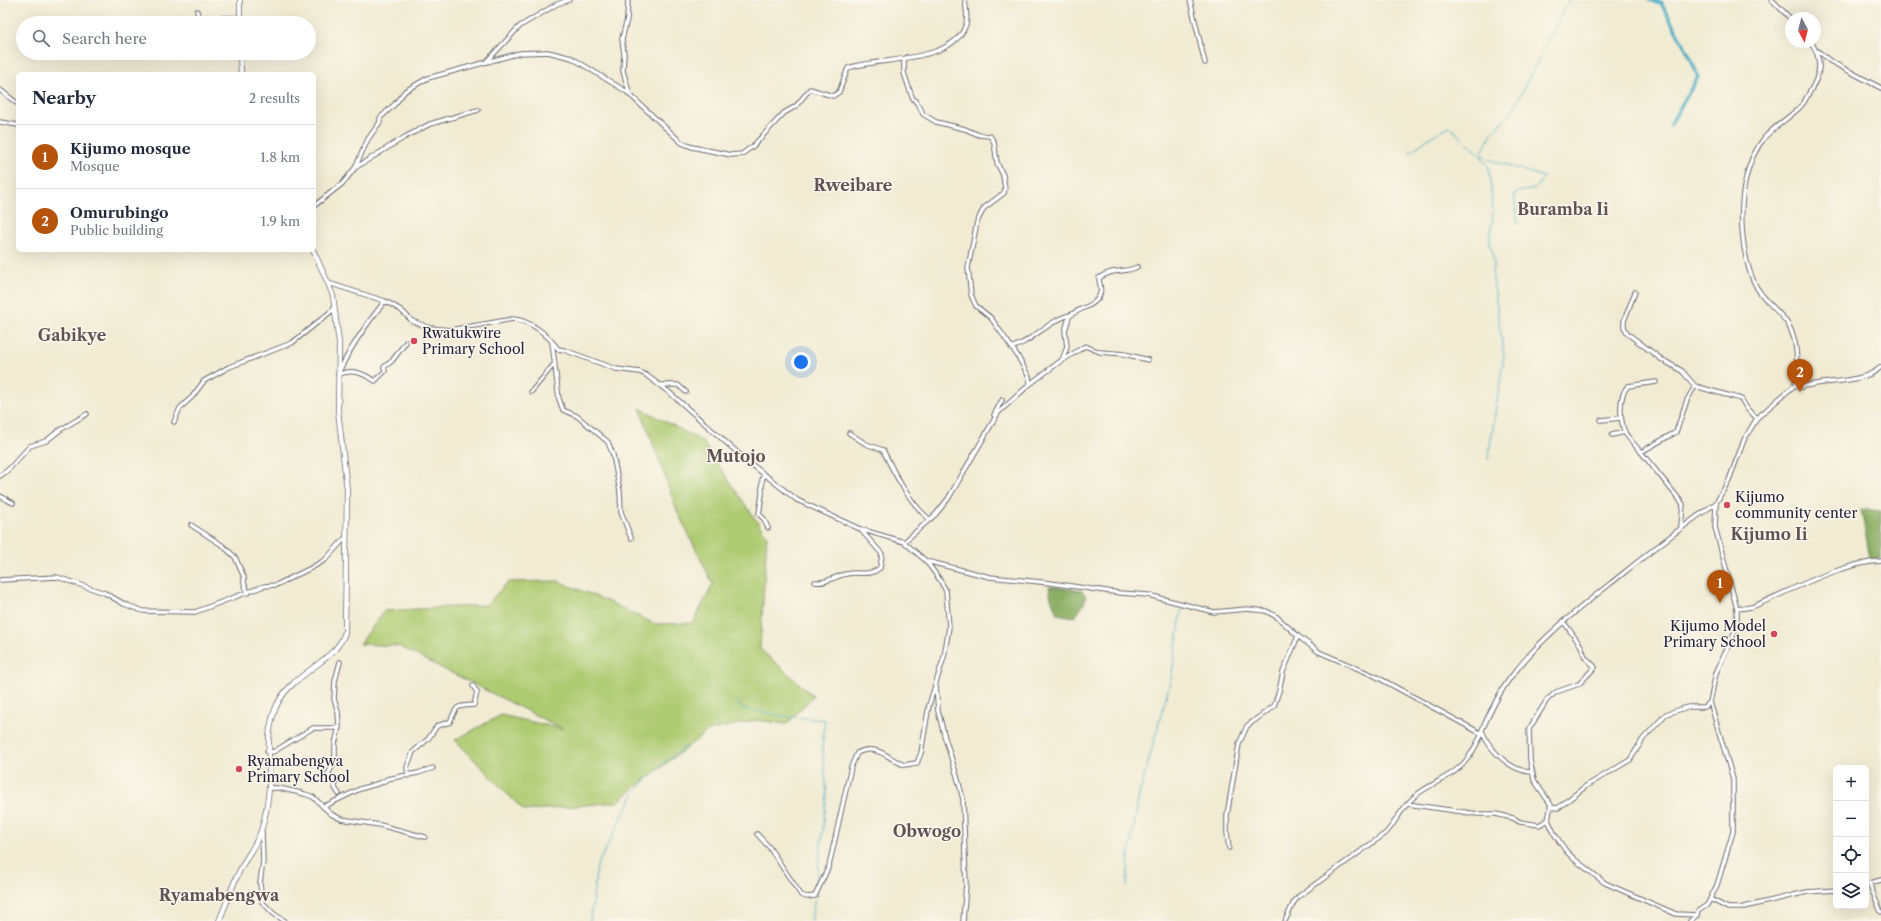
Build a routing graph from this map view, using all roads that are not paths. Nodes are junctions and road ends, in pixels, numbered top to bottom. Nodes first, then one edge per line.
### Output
1 (240, 0) edge
2 (569, 0) edge
3 (628, 0) edge
4 (965, 0) edge
5 (1190, 0) edge
6 (1772, 0) edge
7 (197, 11) dead end
8 (1785, 12) edge
9 (198, 16) edge
10 (240, 16) edge
11 (1815, 48) edge
12 (1817, 51) junction
13 (908, 57) junction
14 (240, 60) edge
15 (486, 62) junction
16 (1205, 63) dead end
17 (241, 72) edge
18 (1881, 88) edge
19 (0, 90) edge
20 (630, 95) junction
21 (16, 102) edge
22 (478, 110) dead end
23 (0, 122) edge
24 (16, 125) edge
25 (354, 168) junction
26 (316, 204) edge
27 (314, 252) edge
28 (1138, 267) dead end
29 (328, 283) junction
30 (1635, 292) dead end
31 (385, 301) junction
32 (334, 309) junction
33 (1070, 315) junction
34 (552, 341) junction
35 (406, 342) dead end
36 (1010, 347) junction
37 (1062, 360) junction
38 (1148, 360) dead end
39 (555, 363) junction
40 (1881, 367) edge
41 (1879, 372) edge
42 (338, 375) junction
43 (1656, 382) dead end
44 (1030, 384) junction
45 (659, 385) junction
46 (1795, 385) junction
47 (1695, 386) junction
48 (531, 392) dead end
49 (686, 392) dead end
50 (1002, 400) dead end
51 (87, 414) dead end
52 (996, 416) junction
53 (1621, 418) junction
54 (1757, 418) junction
55 (1601, 420) dead end
56 (174, 422) dead end
57 (1625, 432) junction
58 (849, 433) dead end
59 (1612, 435) dead end
60 (1641, 452) junction
61 (764, 474) junction
62 (0, 476) edge
63 (0, 496) edge
64 (13, 503) dead end
65 (1716, 503) junction
66 (930, 520) junction
67 (190, 525) dead end
68 (1681, 527) junction
69 (768, 528) dead end
70 (860, 529) junction
71 (346, 537) junction
72 (631, 538) dead end
73 (904, 542) junction
74 (926, 561) junction
75 (1881, 561) edge
76 (0, 580) edge
77 (815, 582) dead end
78 (248, 593) junction
79 (1737, 609) junction
80 (1563, 621) junction
81 (1298, 636) junction
82 (340, 662) dead end
83 (936, 684) junction
84 (474, 686) dead end
85 (1710, 702) junction
86 (339, 728) junction
87 (1482, 732) junction
88 (267, 751) junction
89 (433, 768) dead end
90 (1532, 772) junction
91 (408, 776) junction
92 (269, 788) junction
93 (339, 794) dead end
94 (1407, 804) junction
95 (323, 807) junction
96 (1550, 807) junction
97 (1548, 820) junction
98 (262, 832) junction
99 (757, 834) dead end
100 (425, 837) dead end
101 (1230, 848) dead end
102 (1881, 880) edge
103 (1869, 883) edge
104 (1869, 885) edge
105 (1833, 890) edge
106 (1710, 899) junction
107 (1881, 912) edge
108 (1697, 915) junction
109 (219, 921) edge
110 (285, 921) edge
111 (964, 921) edge
112 (1284, 921) edge
113 (1690, 921) edge

1 - 10 street
2 - 15 street
3 - 20 street
4 - 13 street
5 - 16 street
6 - 8 street
7 - 9 street
11 - 12 street
12 - 18 street
12 - 46 street
13 - 20 street
13 - 36 street
14 - 17 street
15 - 20 street
15 - 25 street
19 - 21 street
22 - 25 street
23 - 24 street
25 - 26 street
27 - 29 street
28 - 33 street
29 - 31 street
29 - 32 street
30 - 47 street
31 - 34 street
31 - 42 street
32 - 42 street
32 - 56 street
33 - 36 street
33 - 37 street
34 - 39 street
34 - 45 street
35 - 42 street
36 - 44 street
37 - 38 street
37 - 44 street
39 - 48 street
39 - 72 street
40 - 41 street
41 - 46 street
42 - 71 street
43 - 53 street
44 - 52 street
45 - 49 street
45 - 61 street
46 - 54 street
47 - 54 street
47 - 60 street
50 - 52 street
51 - 62 street
52 - 66 street
53 - 55 street
53 - 57 street
54 - 65 street
57 - 59 street
57 - 60 street
58 - 66 street
60 - 68 street
61 - 69 street
61 - 70 street
63 - 64 street
65 - 68 street
65 - 79 street
66 - 73 street
67 - 78 street
68 - 80 street
70 - 73 street
70 - 77 street
71 - 78 street
71 - 88 street
73 - 74 street
74 - 81 street
74 - 83 street
75 - 79 street
76 - 78 street
79 - 85 street
80 - 87 street
80 - 90 street
81 - 87 street
81 - 101 street
82 - 86 street
83 - 99 street
83 - 111 street
84 - 91 street
85 - 96 street
85 - 106 street
86 - 88 street
86 - 93 street
87 - 90 street
87 - 94 street
88 - 92 street
89 - 91 street
90 - 96 street
91 - 95 street
92 - 95 street
92 - 98 street
94 - 97 street
94 - 112 street
95 - 100 street
96 - 97 street
97 - 108 street
98 - 109 street
98 - 110 street
102 - 103 street
104 - 107 street
105 - 106 street
106 - 108 street
108 - 113 street

